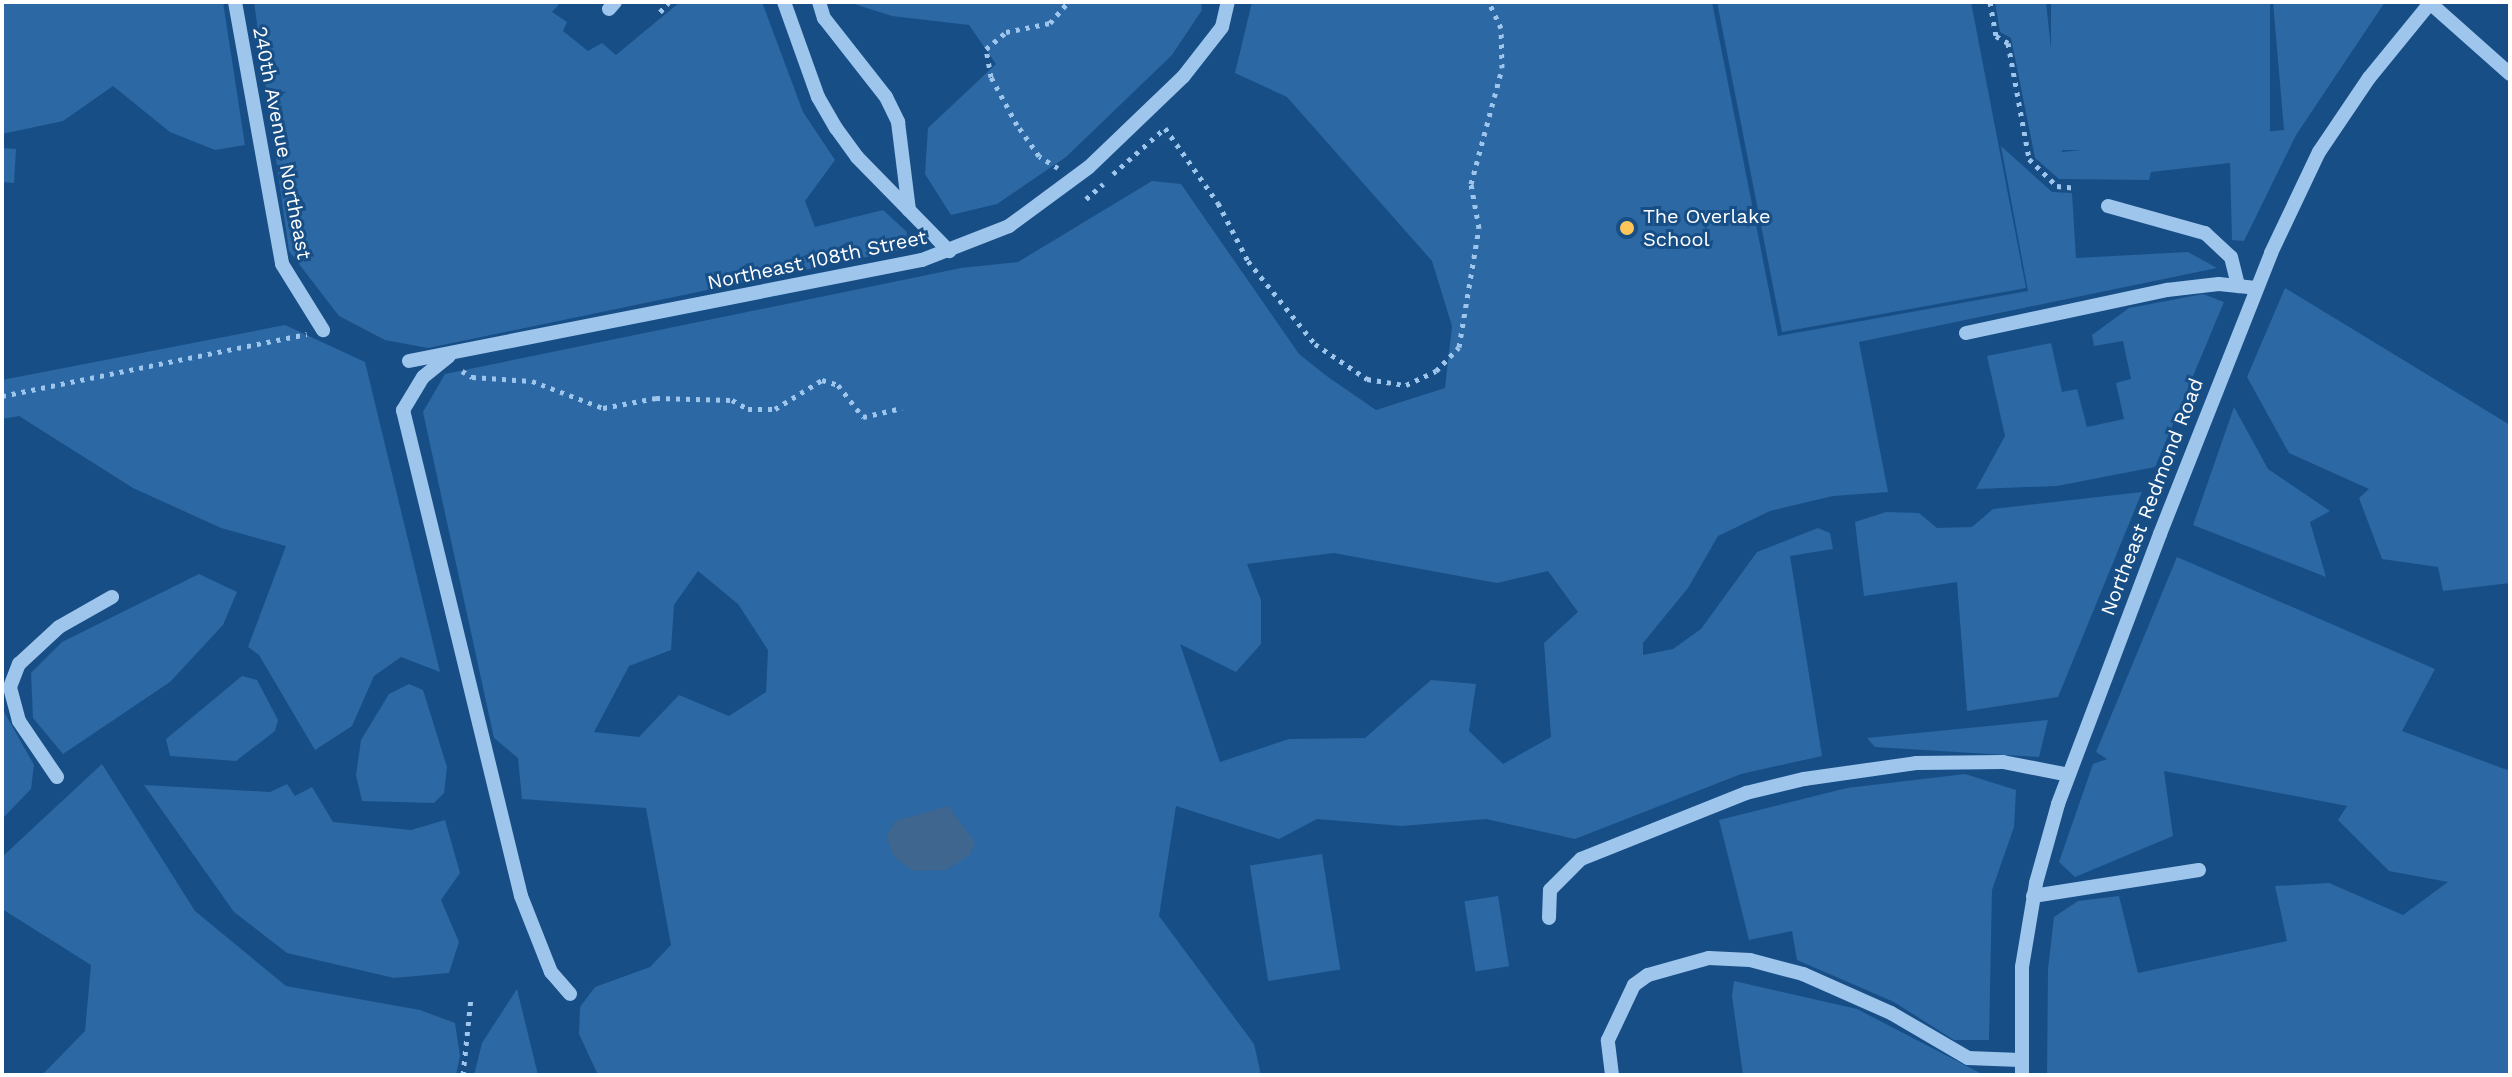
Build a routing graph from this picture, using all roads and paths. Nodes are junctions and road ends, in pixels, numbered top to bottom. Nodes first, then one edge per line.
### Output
1 (235, 2) edge
2 (669, 2) edge
3 (784, 2) edge
4 (819, 2) edge
5 (1068, 2) edge
6 (1228, 2) edge
7 (1489, 2) edge
8 (1990, 2) edge
9 (2431, 3) edge
10 (660, 12) dead end
11 (2510, 74) edge
12 (1062, 170) dead end
13 (2077, 188) dead end
14 (1086, 199) dead end
15 (2108, 206) dead end
16 (909, 210) junction
17 (949, 251) junction
18 (2238, 286) junction
19 (2256, 288) junction
20 (323, 330) joint
21 (1966, 333) dead end
22 (448, 357) junction
23 (409, 361) dead end
24 (2, 396) edge
25 (902, 408) dead end
26 (112, 597) dead end
27 (2069, 775) junction
28 (57, 777) dead end
29 (2199, 870) dead end
30 (2033, 896) junction
31 (1549, 918) dead end
32 (570, 994) dead end
33 (471, 998) dead end
34 (2020, 1062) edge
35 (463, 1075) edge
36 (1612, 1075) edge

1 - 20 street, 240th Avenue Northeast
2 - 10 path
3 - 16 street
4 - 16 street
5 - 12 path
6 - 17 street, Northeast 108th Street
7 - 14 path
8 - 13 path
9 - 11 street
9 - 19 street, Northeast Redmond Road
15 - 18 street
16 - 17 street
17 - 22 street, Northeast 108th Street
18 - 19 street
18 - 21 street
19 - 27 street, Northeast Redmond Road
20 - 24 path
22 - 23 street, Northeast 108th Street
22 - 25 path
22 - 32 street
26 - 28 street
27 - 30 street, Northeast Redmond Road
27 - 31 street
29 - 30 street
30 - 34 street, Northeast Redmond Road
33 - 35 path
34 - 36 street

